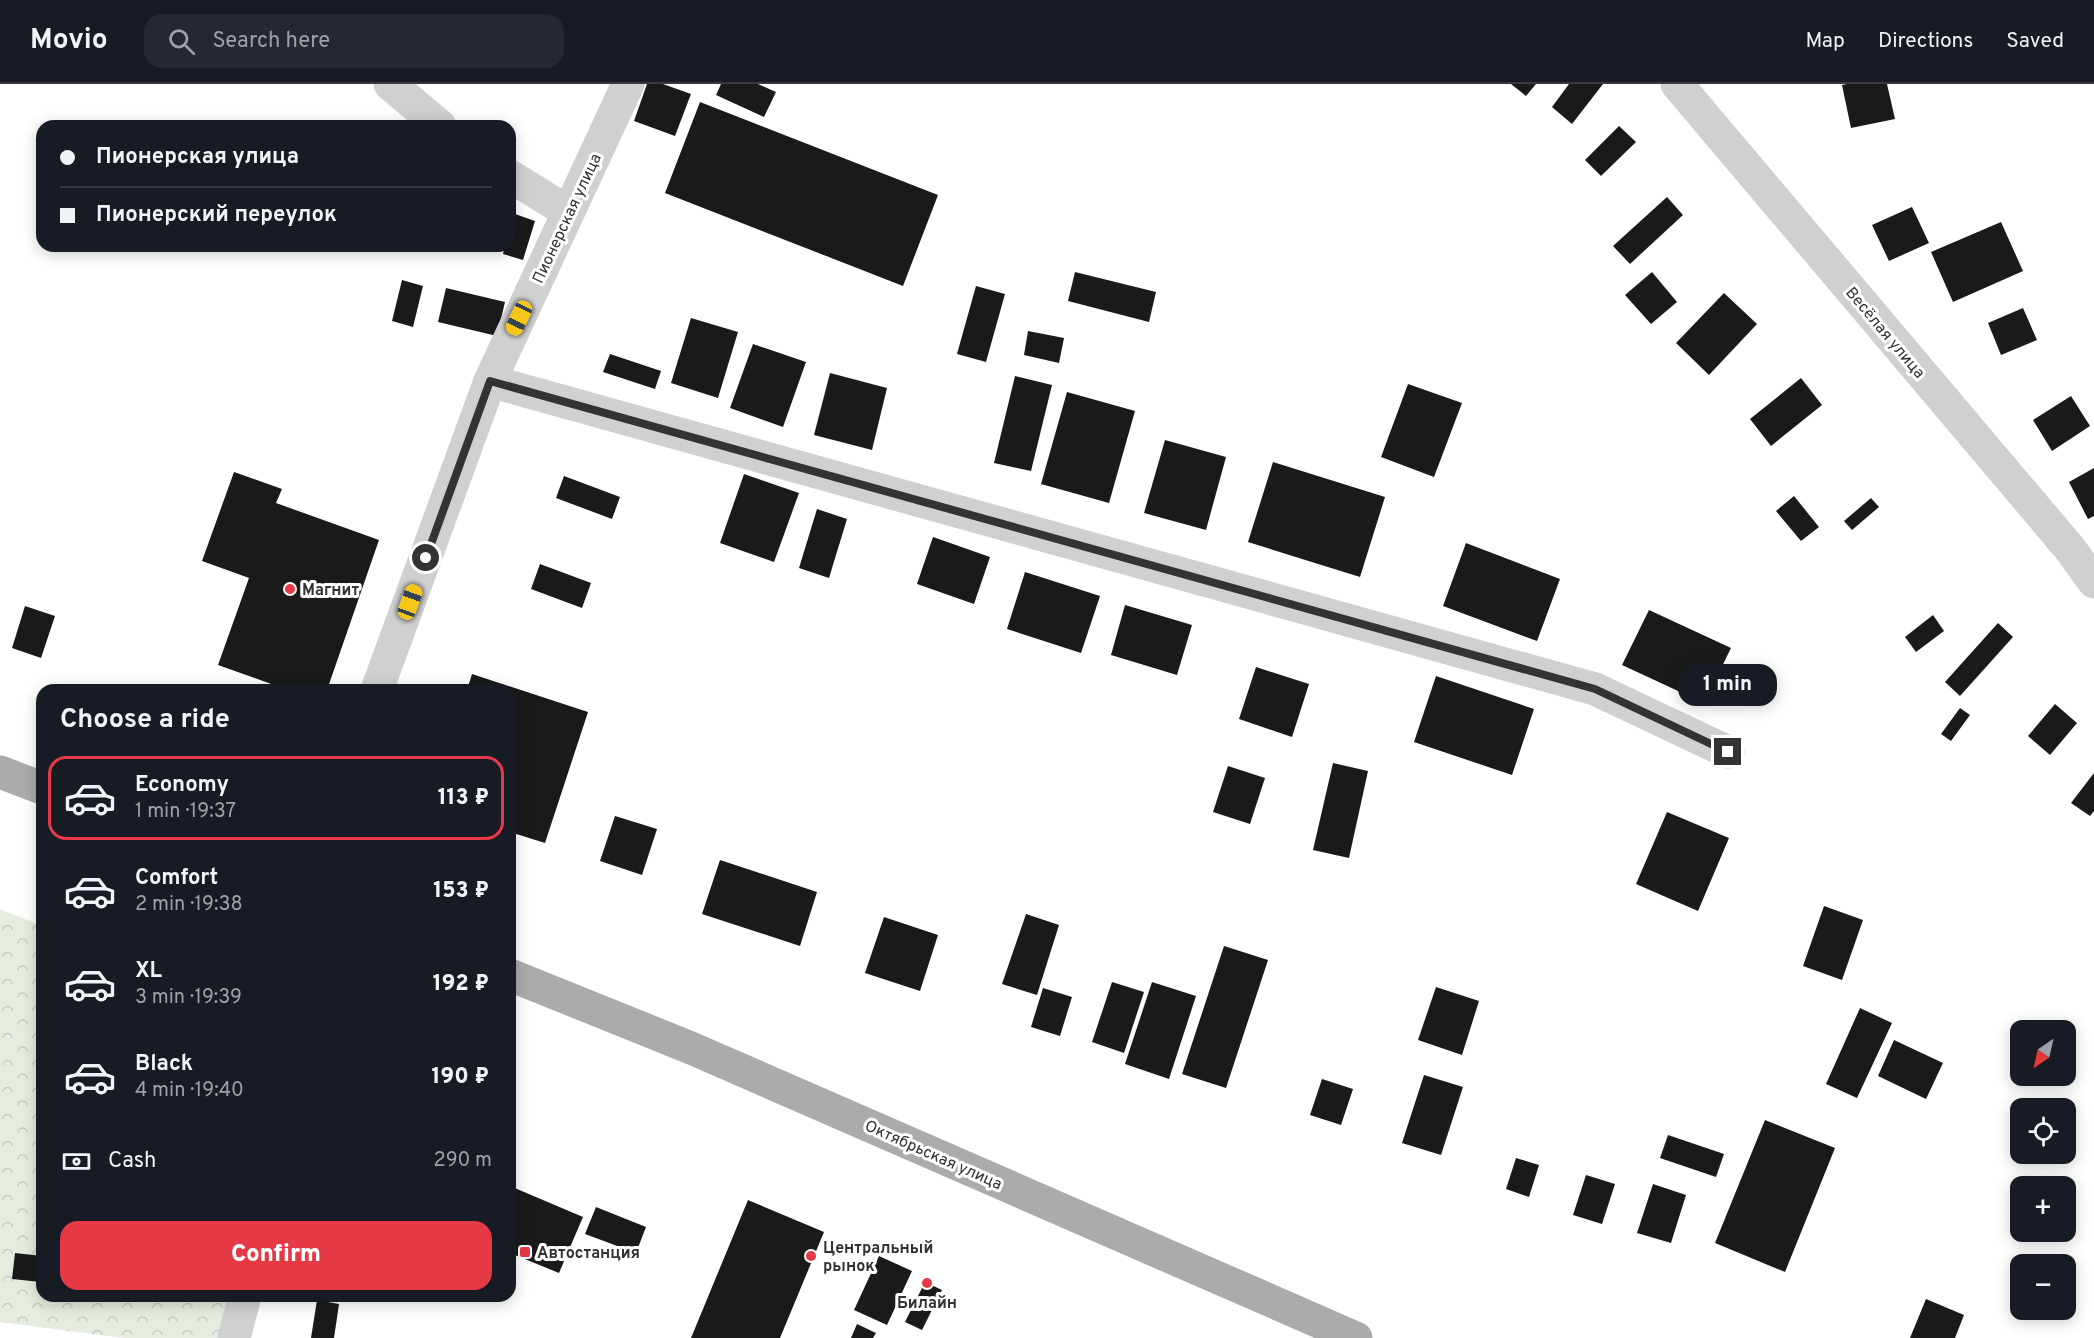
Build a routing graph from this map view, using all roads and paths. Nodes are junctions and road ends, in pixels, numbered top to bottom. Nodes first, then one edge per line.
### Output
1 (390, 84) edge
2 (628, 84) edge
3 (1677, 84) edge
4 (433, 120) edge
5 (516, 180) edge
6 (568, 212) junction
7 (490, 381) junction
8 (2082, 546) edge
9 (2094, 582) edge
10 (379, 684) edge
11 (1728, 752) dead end
12 (0, 772) edge
13 (36, 786) edge
14 (516, 977) edge
15 (243, 1302) edge
16 (234, 1338) edge
17 (1356, 1338) edge

1 - 4 street
2 - 6 street, Пионерская улица
3 - 8 street, Весёлая улица
5 - 6 street
6 - 7 street, Пионерская улица
7 - 10 street, Пионерская улица
7 - 11 street
8 - 9 street, Весёлая улица
12 - 13 main road
14 - 17 main road, Октябрьская улица
15 - 16 street

